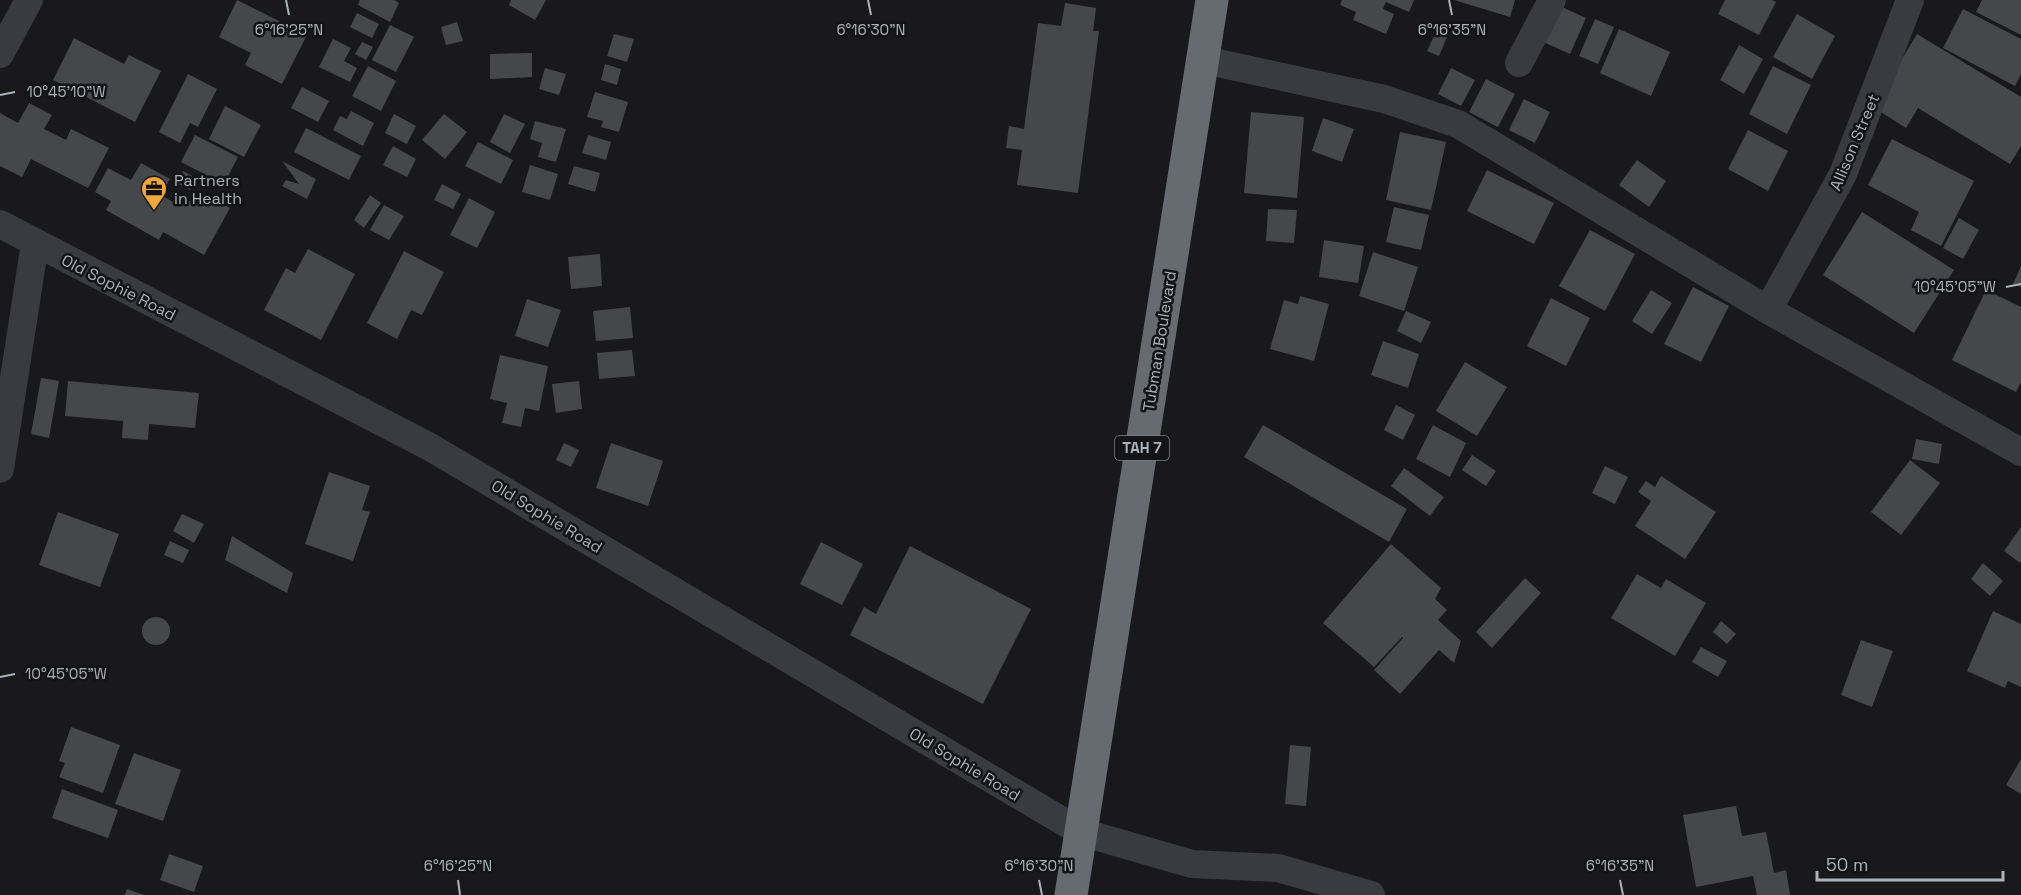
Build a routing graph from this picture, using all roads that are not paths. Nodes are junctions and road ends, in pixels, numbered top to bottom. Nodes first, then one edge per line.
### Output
1 (29, 0) edge
2 (1212, 0) edge
3 (1552, 0) edge
4 (1910, 0) edge
5 (0, 54) edge
6 (1204, 60) junction
7 (1519, 63) dead end
8 (0, 224) edge
9 (35, 243) junction
10 (1767, 310) junction
11 (2021, 452) edge
12 (0, 466) edge
13 (1081, 832) junction
14 (1071, 895) edge
15 (1371, 895) edge

1 - 5 street
2 - 6 highway, Tubman Boulevard / TAH 7
3 - 7 street
4 - 10 street, Allison Street
6 - 10 street
6 - 13 highway, Tubman Boulevard / TAH 7
8 - 9 street, Old Sophie Road
9 - 12 street
9 - 13 street, Old Sophie Road
10 - 11 street
13 - 14 highway, Tubman Boulevard / TAH 7
13 - 15 street, Old Sophie Road

